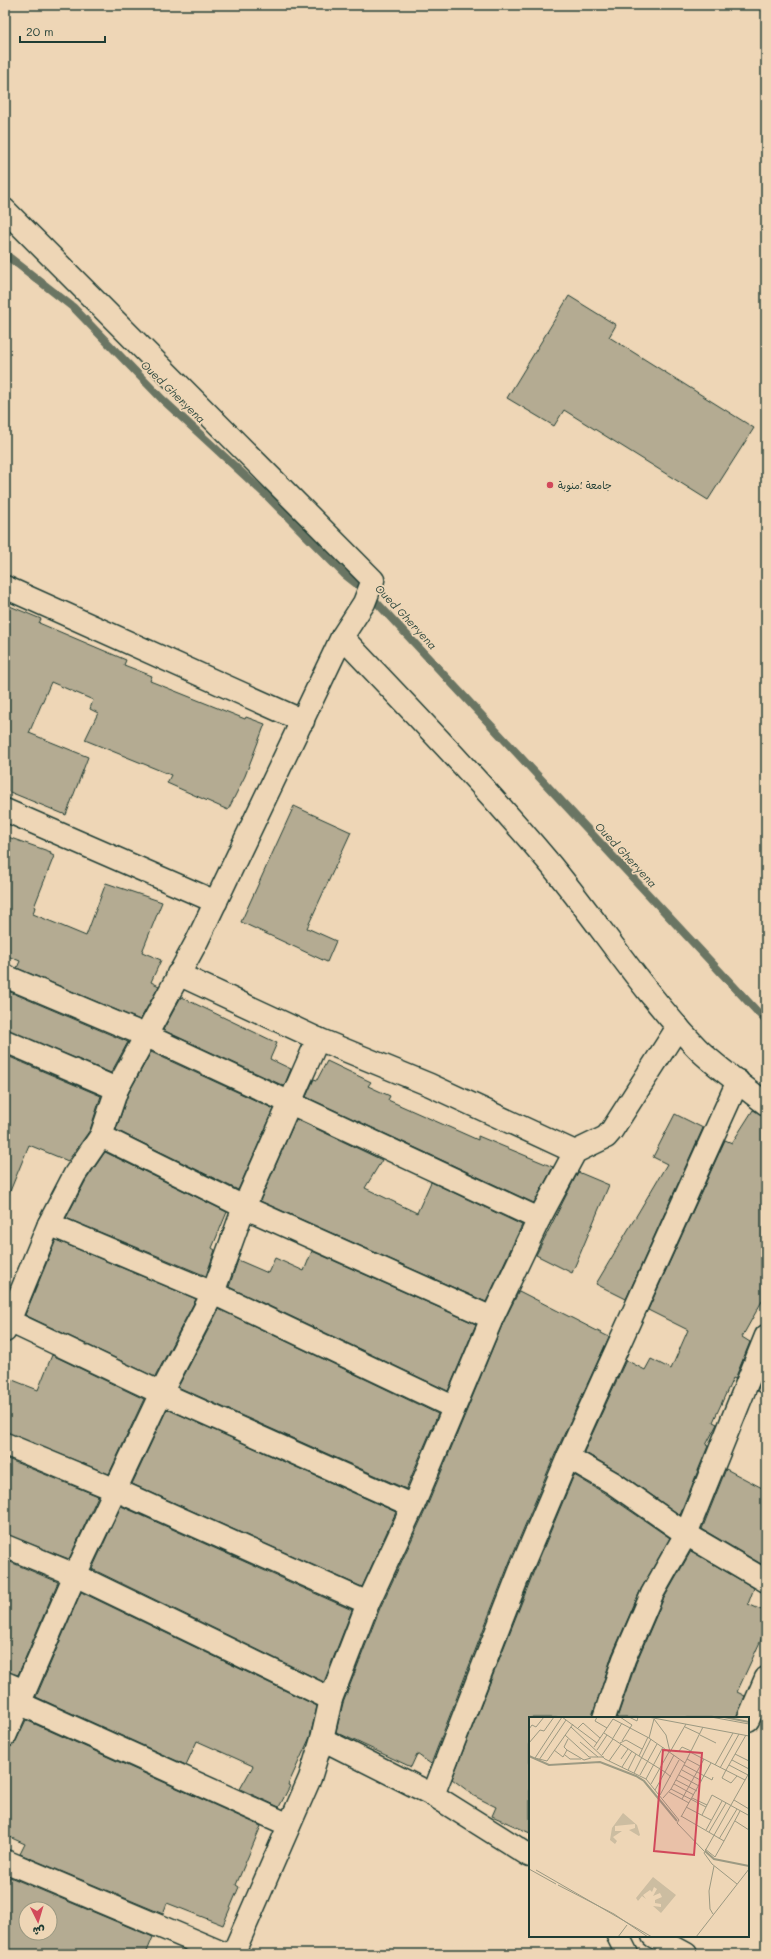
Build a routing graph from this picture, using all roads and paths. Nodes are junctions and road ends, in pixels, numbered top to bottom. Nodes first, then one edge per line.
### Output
1 (5, 210) edge
2 (5, 587) edge
3 (342, 637) junction
4 (303, 721) junction
5 (5, 810) edge
6 (216, 902) junction
7 (178, 974) junction
8 (5, 976) edge
9 (678, 1028) junction
10 (147, 1036) junction
11 (318, 1039) junction
12 (5, 1041) edge
13 (738, 1081) junction
14 (117, 1089) junction
15 (290, 1103) junction
16 (766, 1104) edge
17 (101, 1136) junction
18 (575, 1152) junction
19 (244, 1207) junction
20 (539, 1219) junction
21 (50, 1224) junction
22 (213, 1294) junction
23 (492, 1318) junction
24 (7, 1326) edge
25 (766, 1336) edge
26 (160, 1393) junction
27 (453, 1407) junction
28 (5, 1444) edge
29 (568, 1457) junction
30 (116, 1490) junction
31 (413, 1506) junction
32 (686, 1534) junction
33 (5, 1546) edge
34 (75, 1575) junction
35 (766, 1581) edge
36 (368, 1603) junction
37 (766, 1678) edge
38 (16, 1692) edge
39 (331, 1699) junction
40 (604, 1717) edge
41 (749, 1718) edge
42 (5, 1736) edge
43 (322, 1739) junction
44 (433, 1795) junction
45 (289, 1825) junction
46 (529, 1855) edge
47 (5, 1861) edge
48 (618, 1937) edge
49 (618, 1937) edge
50 (655, 1937) edge
51 (225, 1954) edge
52 (233, 1954) edge
53 (609, 1954) edge
54 (627, 1954) edge
55 (686, 1954) edge

1 - 3 street
2 - 4 street
3 - 4 street
3 - 9 street
4 - 6 street
5 - 6 street
6 - 7 street
7 - 10 street
7 - 11 street
8 - 10 street
9 - 13 street
9 - 18 street
10 - 14 street
10 - 15 street
11 - 15 street
11 - 18 street
12 - 14 street
13 - 16 street
13 - 29 street
14 - 17 street
15 - 19 street
15 - 20 street
17 - 19 street
17 - 21 street
18 - 20 street
19 - 22 street
19 - 23 street
20 - 23 street
21 - 22 street
21 - 24 street
22 - 26 street
22 - 27 street
23 - 27 street
24 - 26 street
25 - 32 street
26 - 30 street
26 - 31 street
27 - 31 street
28 - 30 street
29 - 32 street
29 - 44 street
30 - 34 street
30 - 36 street
31 - 36 street
32 - 35 street
32 - 40 street
33 - 34 street
34 - 38 street
34 - 39 street
36 - 39 street
37 - 41 street
38 - 42 street
38 - 45 street
39 - 43 street
43 - 44 street
43 - 45 street
44 - 46 street
45 - 52 street
47 - 51 street
48 - 53 street
49 - 54 street
50 - 55 street

